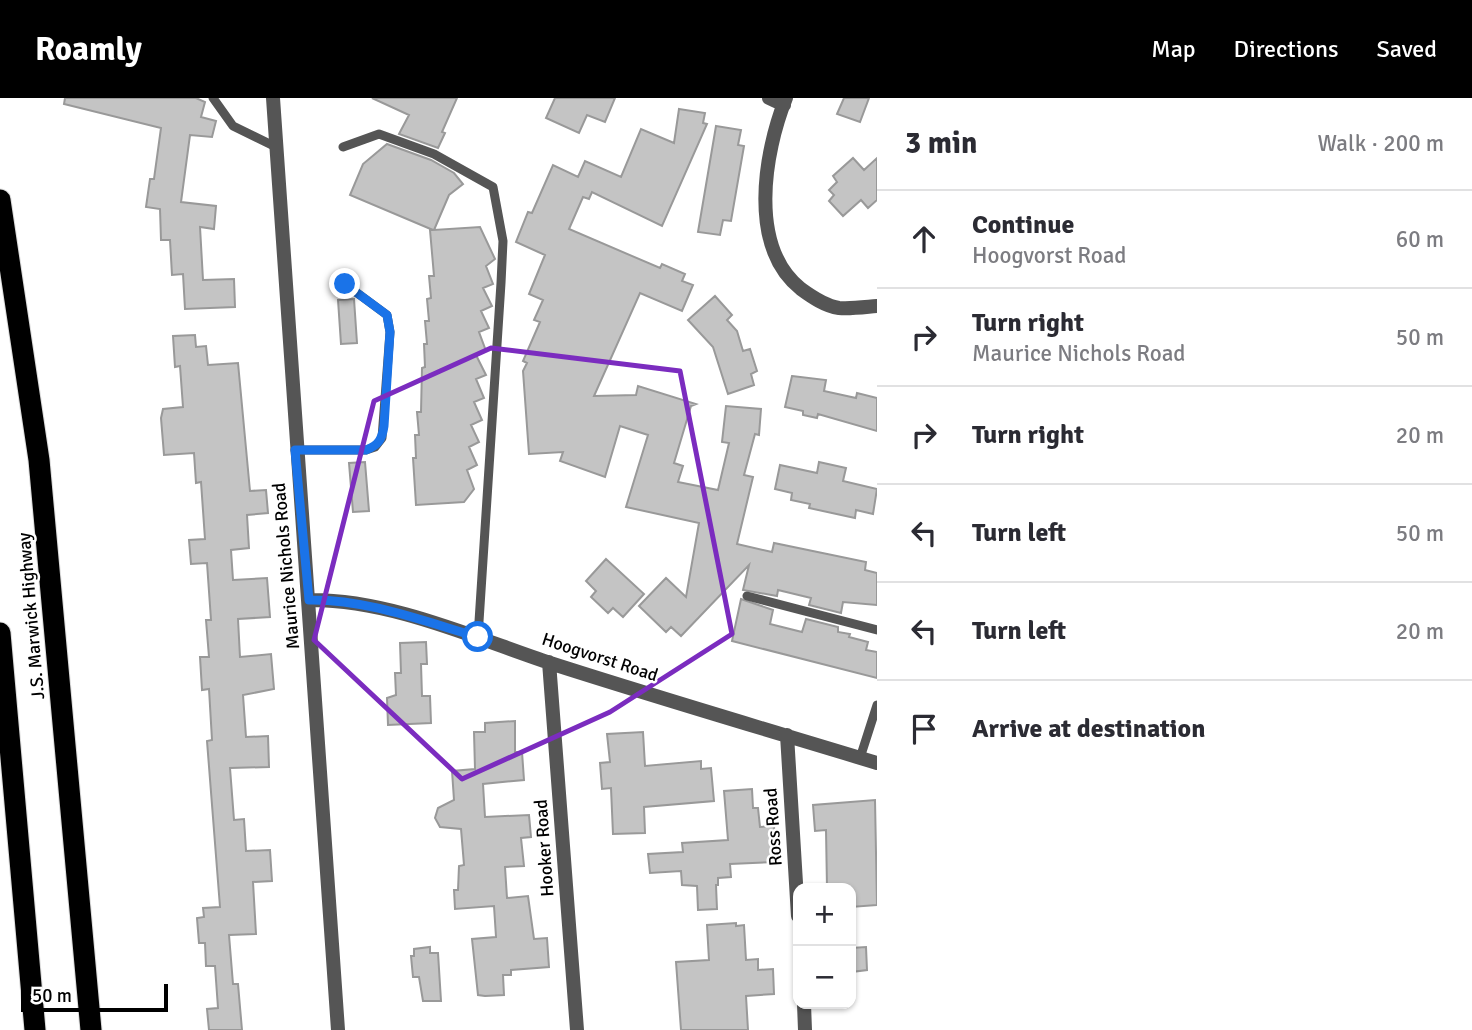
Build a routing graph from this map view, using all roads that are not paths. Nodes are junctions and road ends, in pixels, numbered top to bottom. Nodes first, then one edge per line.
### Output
1 (213, 98) edge
2 (273, 98) edge
3 (769, 98) edge
4 (785, 101) edge
5 (276, 147) junction
6 (343, 147) dead end
7 (0, 200) edge
8 (345, 284) dead end
9 (877, 306) edge
10 (295, 450) junction
11 (747, 596) dead end
12 (309, 600) junction
13 (877, 630) edge
14 (0, 633) edge
15 (478, 637) junction
16 (549, 662) junction
17 (877, 705) edge
18 (787, 735) junction
19 (860, 758) junction
20 (877, 763) edge
21 (796, 883) edge
22 (804, 1009) edge
23 (91, 1024) edge
24 (35, 1030) edge
25 (338, 1030) edge
26 (577, 1030) edge
27 (805, 1030) edge

1 - 5 lane
2 - 5 street, Maurice Nichols Road
3 - 4 street
4 - 9 street
5 - 10 street, Maurice Nichols Road
6 - 15 lane
7 - 23 highway, J.S. Marwick Highway
8 - 10 lane
10 - 12 street, Maurice Nichols Road
11 - 13 lane
12 - 15 street, Hoogvorst Road
12 - 25 street, Maurice Nichols Road
14 - 24 highway, J.S. Marwick Highway
15 - 16 street, Hoogvorst Road
16 - 18 street, Hoogvorst Road
16 - 26 street, Hooker Road
17 - 19 lane
18 - 19 street, Hoogvorst Road
18 - 21 street, Ross Road
19 - 20 street, Hoogvorst Road
22 - 27 street

